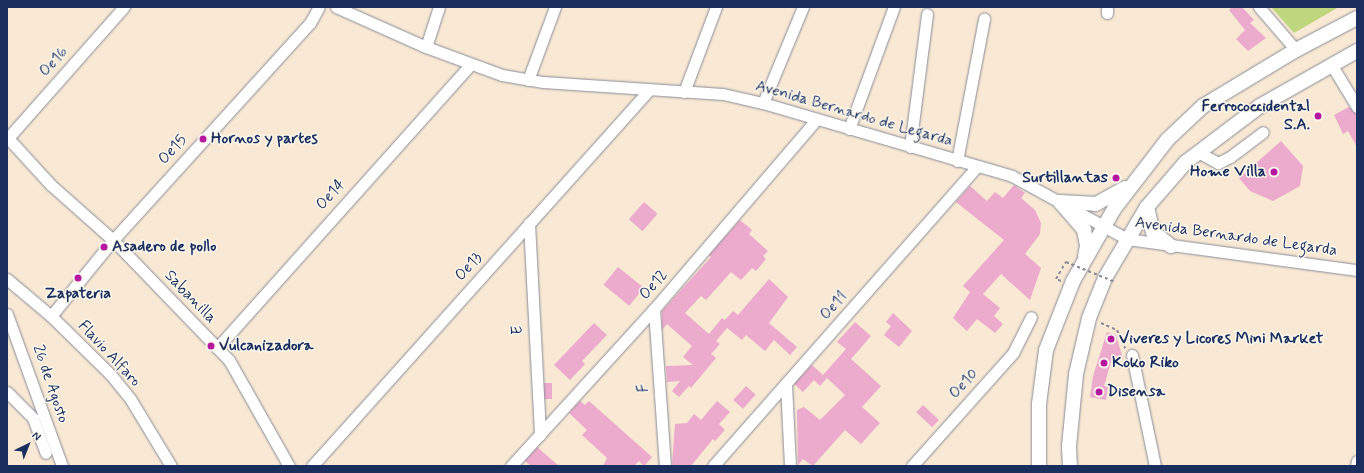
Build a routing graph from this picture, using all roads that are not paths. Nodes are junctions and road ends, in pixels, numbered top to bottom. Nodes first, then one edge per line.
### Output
1 (124, 7) edge
2 (319, 7) edge
3 (336, 7) edge
4 (439, 7) edge
5 (555, 7) edge
6 (716, 7) edge
7 (803, 7) edge
8 (894, 7) edge
9 (1259, 7) edge
10 (927, 14) dead end
11 (1357, 18) edge
12 (984, 19) dead end
13 (426, 47) junction
14 (1296, 50) junction
15 (1357, 51) edge
16 (1331, 64) junction
17 (470, 65) junction
18 (528, 80) junction
19 (649, 90) junction
20 (684, 92) junction
21 (763, 103) junction
22 (1357, 107) edge
23 (816, 120) junction
24 (849, 129) junction
25 (1263, 132) dead end
26 (8, 137) edge
27 (910, 147) junction
28 (1198, 152) junction
29 (957, 161) junction
30 (977, 167) junction
31 (1138, 178) junction
32 (1060, 202) junction
33 (1147, 207) junction
34 (529, 223) junction
35 (1104, 225) junction
36 (1127, 238) junction
37 (113, 240) junction
38 (1171, 246) junction
39 (1084, 260) junction
40 (1357, 270) edge
41 (7, 279) edge
42 (654, 309) junction
43 (7, 314) edge
44 (51, 316) junction
45 (1031, 317) dead end
46 (217, 348) junction
47 (1132, 355) road end
48 (786, 384) junction
49 (7, 392) edge
50 (540, 436) junction
51 (46, 453) dead end
52 (1357, 461) edge
53 (62, 466) edge
54 (171, 466) edge
55 (289, 466) edge
56 (312, 466) edge
57 (511, 466) edge
58 (664, 466) edge
59 (713, 466) edge
60 (790, 466) edge
61 (912, 466) edge
62 (1039, 466) edge
63 (1070, 466) edge
64 (1155, 466) edge
65 (1356, 466) edge

1 - 26 street, Oe16
2 - 37 street, Oe15
3 - 13 street, Avenida Bernardo de Legarda
4 - 13 street
5 - 18 street
6 - 20 street
7 - 21 street
8 - 24 street
9 - 14 street
10 - 27 street
11 - 14 main road
12 - 29 street
13 - 17 street, Avenida Bernardo de Legarda
14 - 31 main road
15 - 16 main road
16 - 22 street
16 - 28 main road
17 - 18 street, Avenida Bernardo de Legarda
17 - 46 street, Oe14
18 - 19 street, Avenida Bernardo de Legarda
19 - 20 street, Avenida Bernardo de Legarda
19 - 34 street, Oe13
20 - 21 street, Avenida Bernardo de Legarda
21 - 23 street, Avenida Bernardo de Legarda
23 - 24 street, Avenida Bernardo de Legarda
23 - 42 street, Oe12
24 - 27 street, Avenida Bernardo de Legarda
25 - 28 street
26 - 37 street, Sabanilla
27 - 29 street, Avenida Bernardo de Legarda
28 - 33 main road
29 - 30 street, Avenida Bernardo de Legarda
30 - 32 street, Avenida Bernardo de Legarda
30 - 48 street, Oe11
31 - 32 main road
31 - 35 main road
32 - 35 street, Avenida Bernardo de Legarda
32 - 39 main road
33 - 36 main road
33 - 38 main road
34 - 50 street, E
34 - 56 street, Oe13
35 - 36 street, Avenida Bernardo de Legarda
35 - 39 main road
36 - 38 street, Avenida Bernardo de Legarda
36 - 63 main road
37 - 44 street, Oe15
37 - 46 street, Sabanilla
38 - 40 street, Avenida Bernardo de Legarda
39 - 62 main road
41 - 44 street, Flavio Alfaro
42 - 50 street, Oe12
42 - 58 street, F
43 - 53 street, 26 de Agosto
44 - 54 street, Flavio Alfaro
45 - 61 street, Oe10
46 - 55 street, Sabanilla
47 - 64 street
48 - 59 street, Oe11
48 - 60 street
49 - 51 street
50 - 57 street, Oe12
52 - 65 street

